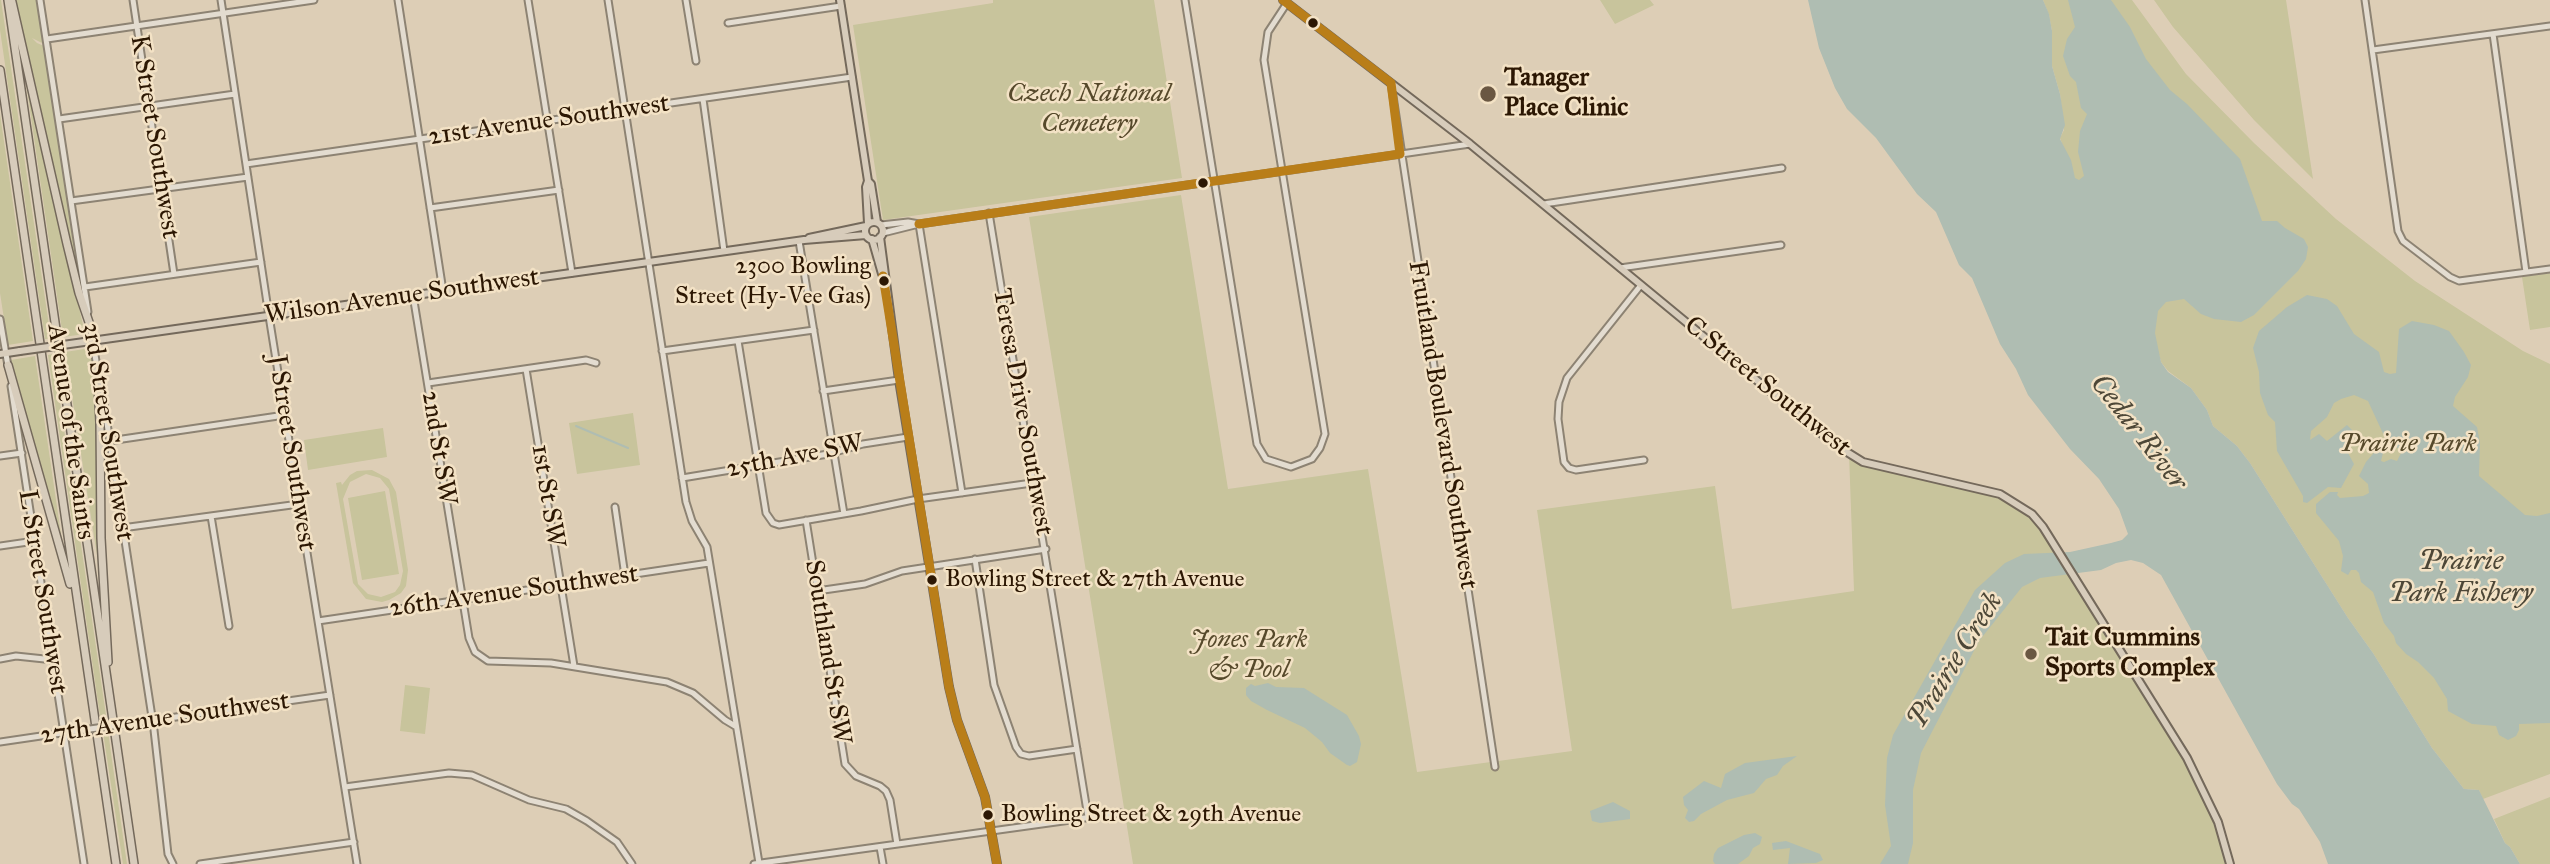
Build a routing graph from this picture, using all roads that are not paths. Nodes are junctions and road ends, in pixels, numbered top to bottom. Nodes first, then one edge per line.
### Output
1 (10, 0) edge
2 (40, 0) edge
3 (133, 0) edge
4 (221, 0) edge
5 (314, 0) edge
6 (398, 0) edge
7 (528, 0) edge
8 (608, 0) edge
9 (686, 0) edge
10 (1185, 0) edge
11 (2365, 0) edge
12 (307, 1) edge
13 (1285, 2) edge
14 (840, 3) edge
15 (223, 14) junction
16 (728, 23) dead end
17 (137, 26) junction
18 (2550, 26) edge
19 (2494, 34) junction
20 (47, 39) junction
21 (2373, 50) junction
22 (696, 61) dead end
23 (0, 70) edge
24 (852, 77) junction
25 (1391, 83) junction
26 (235, 94) junction
27 (703, 99) junction
28 (149, 107) junction
29 (624, 110) junction
30 (59, 119) junction
31 (548, 121) junction
32 (419, 139) junction
33 (1471, 144) junction
34 (1400, 154) junction
35 (246, 164) junction
36 (1782, 168) dead end
37 (1281, 171) junction
38 (248, 177) junction
39 (868, 180) junction
40 (1213, 181) junction
41 (161, 189) junction
42 (559, 190) junction
43 (71, 201) junction
44 (1544, 204) junction
45 (430, 208) junction
46 (989, 213) junction
47 (919, 224) junction
48 (867, 225) junction
49 (880, 229) junction
50 (869, 237) junction
51 (802, 240) junction
52 (1781, 244) dead end
53 (724, 251) junction
54 (261, 262) junction
55 (649, 262) junction
56 (1620, 268) junction
57 (2550, 269) edge
58 (2526, 272) junction
59 (572, 273) junction
60 (174, 274) junction
61 (883, 276) junction
62 (1641, 285) junction
63 (85, 287) junction
64 (443, 291) junction
65 (414, 295) junction
66 (269, 316) junction
67 (0, 319) edge
68 (91, 328) junction
69 (814, 330) junction
70 (93, 340) junction
71 (738, 341) junction
72 (662, 351) junction
73 (3, 353) edge
74 (596, 363) dead end
75 (8, 365) junction
76 (97, 366) junction
77 (526, 369) junction
78 (899, 380) junction
79 (428, 383) junction
80 (824, 391) junction
81 (285, 415) junction
82 (908, 437) junction
83 (109, 441) junction
84 (22, 453) junction
85 (834, 453) junction
86 (0, 456) edge
87 (1644, 460) dead end
88 (758, 465) junction
89 (682, 478) junction
90 (1032, 483) junction
91 (962, 493) junction
92 (918, 499) junction
93 (299, 504) junction
94 (615, 507) dead end
95 (844, 514) junction
96 (211, 516) junction
97 (806, 520) junction
98 (122, 528) junction
99 (35, 541) junction
100 (0, 546) edge
101 (1046, 549) junction
102 (975, 559) junction
103 (709, 563) junction
104 (929, 566) junction
105 (625, 576) junction
106 (561, 586) junction
107 (817, 591) junction
108 (463, 600) junction
109 (78, 613) junction
110 (318, 621) junction
111 (229, 626) dead end
112 (0, 659) edge
113 (54, 660) junction
114 (574, 666) junction
115 (107, 684) junction
116 (330, 695) junction
117 (152, 721) junction
118 (735, 726) junction
119 (64, 733) junction
120 (0, 742) edge
121 (1077, 749) junction
122 (1495, 767) dead end
123 (345, 787) junction
124 (1121, 813) dead end
125 (1088, 817) junction
126 (992, 831) junction
127 (354, 842) junction
128 (897, 844) junction
129 (880, 847) junction
130 (759, 863) edge
131 (768, 863) edge
132 (84, 864) edge
133 (116, 864) edge
134 (134, 864) edge
135 (172, 864) edge
136 (200, 864) edge
137 (357, 864) edge
138 (632, 864) edge
139 (754, 864) edge
140 (883, 864) edge
141 (997, 864) edge
142 (2230, 864) edge

1 - 68 highway
1 - 115 highway, Avenue of the Saints
2 - 20 street, 3rd Street Southwest
3 - 17 street, K Street Southwest
4 - 15 street, J Street Southwest
5 - 12 street
6 - 32 street
7 - 31 street
8 - 29 street
9 - 22 street
10 - 40 street
11 - 21 street
12 - 15 street
13 - 25 main road, C Street Southwest
13 - 37 street
14 - 16 street
14 - 24 main road
15 - 17 street
15 - 26 street, J Street Southwest
17 - 20 street
17 - 28 street, K Street Southwest
18 - 19 street
19 - 21 street
19 - 58 street
20 - 30 street, 3rd Street Southwest
21 - 58 street
23 - 109 highway, Avenue of the Saints
24 - 27 street, 21st Avenue Southwest
24 - 39 main road
25 - 33 main road, C Street Southwest
25 - 34 street, Fruitland Boulevard Southwest
26 - 28 street
26 - 35 street, J Street Southwest
27 - 29 street, 21st Avenue Southwest
27 - 53 street
28 - 30 street
28 - 41 street, K Street Southwest
29 - 31 street, 21st Avenue Southwest
29 - 55 street
30 - 43 street, 3rd Street Southwest
31 - 32 street, 21st Avenue Southwest
31 - 42 street
32 - 35 street, 21st Avenue Southwest
32 - 45 street
33 - 34 street
33 - 44 main road, C Street Southwest
34 - 37 street
34 - 122 street, Fruitland Boulevard Southwest
35 - 38 street, J Street Southwest
36 - 44 street
37 - 40 street
37 - 40 street
38 - 41 street
38 - 54 street, J Street Southwest
39 - 48 main road
39 - 49 main road
40 - 46 street
41 - 43 street
41 - 60 street, K Street Southwest
42 - 45 street
42 - 59 street
43 - 63 street, 3rd Street Southwest
44 - 56 main road, C Street Southwest
45 - 64 street
46 - 47 street
46 - 90 street, Teresa Drive Southwest
47 - 49 street
47 - 91 street
48 - 49 main road, Wilson Avenue Southwest
48 - 50 main road
48 - 51 main road, Wilson Avenue Southwest
49 - 50 main road, Wilson Avenue Southwest
49 - 61 main road
50 - 51 main road, Wilson Avenue Southwest
50 - 61 main road
51 - 53 main road, Wilson Avenue Southwest
51 - 69 street
52 - 56 street
53 - 55 main road, Wilson Avenue Southwest
54 - 60 street
54 - 66 street, J Street Southwest
55 - 59 main road, Wilson Avenue Southwest
55 - 72 street
56 - 62 main road, C Street Southwest
57 - 58 street
59 - 64 main road, Wilson Avenue Southwest
60 - 63 street
61 - 78 main road
62 - 87 street
62 - 142 main road, C Street Southwest
63 - 68 street, 3rd Street Southwest
64 - 65 main road, Wilson Avenue Southwest
65 - 66 main road, Wilson Avenue Southwest
65 - 79 street, 2nd St SW
66 - 70 main road, Wilson Avenue Southwest
66 - 81 street, J Street Southwest
67 - 73 street, L Street Southwest
68 - 70 street, 3rd Street Southwest
69 - 71 street
69 - 80 street
70 - 73 main road, Wilson Avenue Southwest, bridge
70 - 76 street, 3rd Street Southwest
71 - 72 street
71 - 88 street
72 - 89 street
73 - 75 street, L Street Southwest
74 - 77 street
75 - 84 street, L Street Southwest
75 - 109 highway
76 - 83 street, 3rd Street Southwest
76 - 115 highway
77 - 79 street
77 - 106 street, 1st St SW
78 - 80 street
78 - 82 main road
79 - 108 street, 2nd St SW
80 - 85 street
81 - 83 street
81 - 93 street, J Street Southwest
82 - 85 street, 25th Ave SW
82 - 92 main road
83 - 98 street, 3rd Street Southwest
84 - 86 street
84 - 99 street, L Street Southwest
85 - 88 street, 25th Ave SW
85 - 95 street
88 - 89 street, 25th Ave SW
88 - 97 street
89 - 103 street
90 - 91 street
90 - 101 street, Teresa Drive Southwest
91 - 92 street
92 - 95 street
92 - 104 main road
93 - 96 street
93 - 110 street, J Street Southwest
94 - 105 street
95 - 97 street
96 - 98 street
96 - 111 street
97 - 107 street, Southland St SW
98 - 117 street, 3rd Street Southwest
99 - 100 street
99 - 113 street, L Street Southwest
101 - 102 street
101 - 121 street, Teresa Drive Southwest
102 - 104 street
102 - 121 street
103 - 105 street, 26th Avenue Southwest
103 - 118 street
104 - 107 street
104 - 126 main road
105 - 106 street, 26th Avenue Southwest
106 - 108 street, 26th Avenue Southwest
106 - 114 street, 1st St SW
107 - 128 street, Southland St SW
108 - 110 street, 26th Avenue Southwest
108 - 114 street, 2nd St SW
109 - 133 highway, Avenue of the Saints
110 - 116 street, J Street Southwest
112 - 113 street
113 - 119 street, L Street Southwest
114 - 118 street, 2nd St SW
115 - 134 highway, Avenue of the Saints
116 - 117 street, 27th Avenue Southwest
116 - 123 street, J Street Southwest
117 - 119 street, 27th Avenue Southwest, bridge
117 - 135 street, 3rd Street Southwest
118 - 130 street
119 - 120 street, 27th Avenue Southwest
119 - 132 street, L Street Southwest
121 - 125 street, Teresa Drive Southwest
123 - 127 street, J Street Southwest
123 - 138 street
124 - 125 street
125 - 126 street
126 - 128 street
126 - 141 main road
127 - 136 street
127 - 137 street, J Street Southwest
128 - 129 street
129 - 131 street
129 - 140 street
130 - 131 street
130 - 139 street

